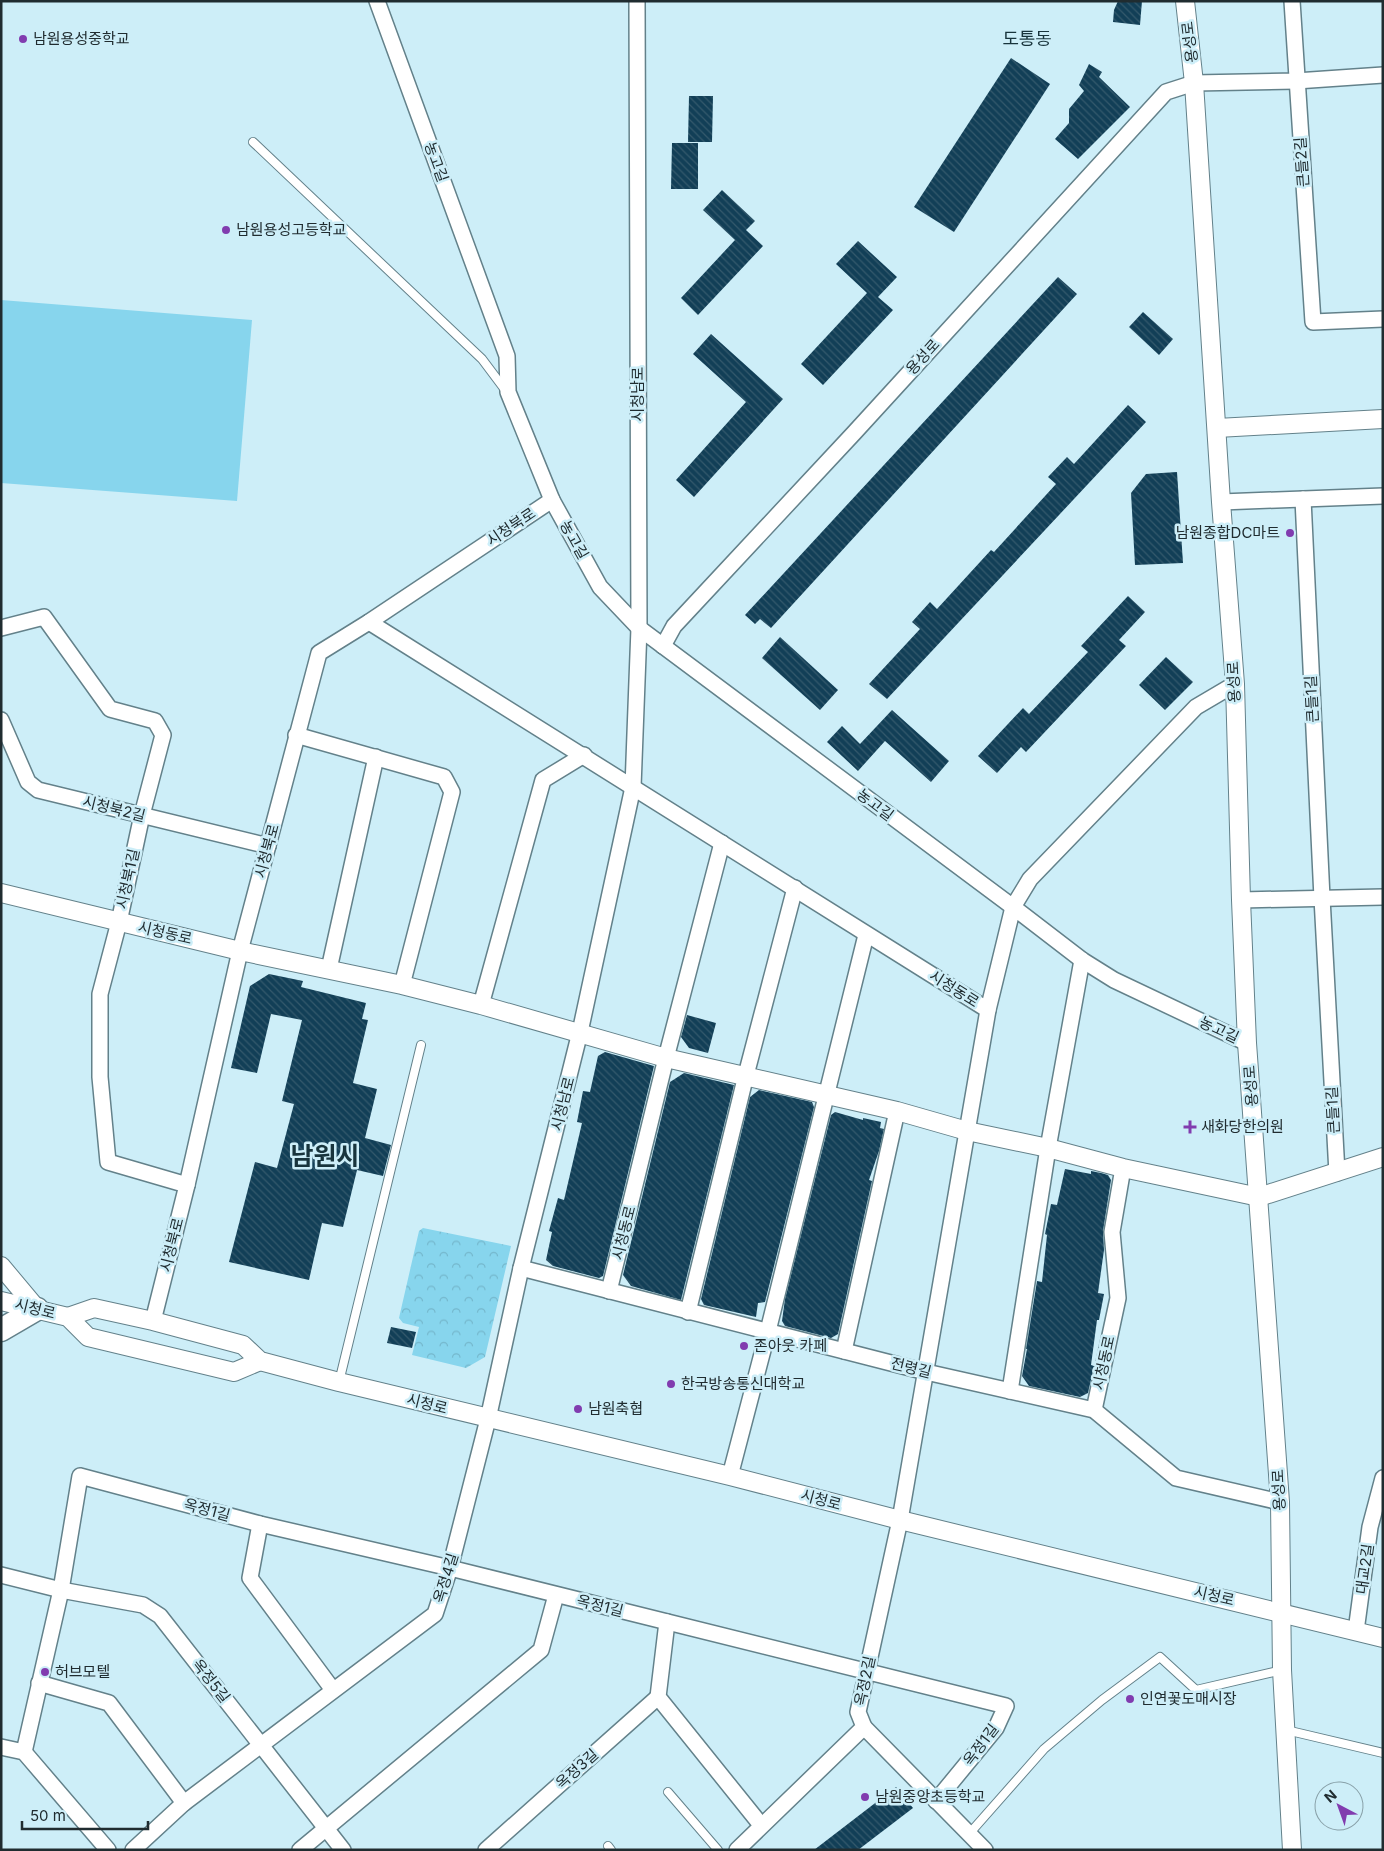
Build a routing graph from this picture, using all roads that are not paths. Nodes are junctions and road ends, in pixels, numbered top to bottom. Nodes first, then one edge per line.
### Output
1 (377, 1) edge
2 (637, 1) edge
3 (1185, 1) edge
4 (1292, 1) edge
5 (1383, 76) edge
6 (1296, 82) junction
7 (1194, 83) junction
8 (253, 142) dead end
9 (1383, 319) edge
10 (508, 392) junction
11 (1383, 419) edge
12 (1217, 428) junction
13 (1383, 496) edge
14 (1303, 499) junction
15 (552, 500) junction
16 (1220, 502) junction
17 (369, 622) junction
18 (1, 628) edge
19 (638, 628) junction
20 (664, 646) junction
21 (1235, 684) junction
22 (1, 720) edge
23 (296, 735) junction
24 (584, 755) junction
25 (376, 757) junction
26 (633, 788) junction
27 (142, 815) junction
28 (722, 843) junction
29 (268, 846) junction
30 (795, 888) junction
31 (1, 893) edge
32 (1383, 897) edge
33 (1322, 898) junction
34 (1241, 900) junction
35 (1012, 907) junction
36 (119, 922) junction
37 (866, 935) junction
38 (240, 951) junction
39 (1082, 960) junction
40 (329, 968) junction
41 (402, 984) junction
42 (481, 1005) junction
43 (988, 1010) junction
44 (580, 1032) junction
45 (1247, 1043) junction
46 (421, 1045) dead end
47 (666, 1058) junction
48 (746, 1075) junction
49 (827, 1095) junction
50 (897, 1111) junction
51 (967, 1131) junction
52 (1048, 1148) junction
53 (1383, 1157) edge
54 (1123, 1168) junction
55 (1337, 1173) junction
56 (187, 1185) junction
57 (1259, 1197) junction
58 (1, 1266) edge
59 (522, 1268) junction
60 (610, 1291) junction
61 (1, 1301) edge
62 (36, 1309) junction
63 (688, 1312) junction
64 (68, 1317) junction
65 (152, 1321) junction
66 (1, 1330) edge
67 (768, 1331) junction
68 (844, 1351) junction
69 (260, 1361) junction
70 (926, 1372) junction
71 (339, 1382) junction
72 (1010, 1391) junction
73 (1094, 1410) junction
74 (488, 1419) junction
75 (730, 1476) junction
76 (1383, 1478) edge
77 (1280, 1502) junction
78 (900, 1520) junction
79 (260, 1524) junction
80 (1377, 1529) edge
81 (450, 1568) junction
82 (1, 1575) edge
83 (61, 1590) junction
84 (556, 1595) junction
85 (1281, 1612) junction
86 (667, 1622) junction
87 (1356, 1631) junction
88 (1383, 1638) edge
89 (1282, 1670) junction
90 (866, 1671) junction
91 (39, 1683) junction
92 (333, 1690) junction
93 (658, 1697) junction
94 (864, 1727) junction
95 (1286, 1730) junction
96 (260, 1745) junction
97 (1, 1747) edge
98 (24, 1752) junction
99 (1383, 1753) edge
100 (668, 1792) dead end
101 (936, 1801) junction
102 (184, 1803) junction
103 (761, 1825) junction
104 (326, 1828) junction
105 (969, 1834) junction
106 (495, 1847) edge
107 (108, 1850) edge
108 (133, 1850) edge
109 (300, 1850) edge
110 (343, 1850) edge
111 (718, 1850) edge
112 (737, 1850) edge
113 (985, 1850) edge
114 (1292, 1850) edge

1 - 10 street, 농고길
2 - 19 street, 시청남로
3 - 7 street, 용성로
4 - 6 street, 큰들2길
5 - 6 street
6 - 7 street
6 - 9 street, 큰들2길
7 - 12 street, 용성로
7 - 20 street, 용성로
8 - 10 lane
10 - 15 street, 농고길
11 - 12 street
12 - 16 street, 용성로
13 - 14 street
14 - 16 street
14 - 33 street, 큰들1길
15 - 17 street, 시청북로
15 - 19 street, 농고길
16 - 21 street, 용성로
17 - 23 street, 시청북로
17 - 24 street
18 - 27 street, 시청북1길
19 - 20 street, 농고길
19 - 26 street, 시청남로
20 - 35 street, 농고길
21 - 34 street, 용성로
21 - 35 street
22 - 27 street, 시청북2길
23 - 25 street
23 - 29 street, 시청북로
24 - 26 street
24 - 42 street
25 - 40 street
25 - 41 street
26 - 28 street, 시청동로
26 - 44 street, 시청남로
27 - 29 street, 시청북2길
27 - 36 street, 시청북1길
28 - 30 street, 시청동로
28 - 47 street, 시청동로
29 - 38 street, 시청북로
30 - 37 street, 시청동로
30 - 48 street
31 - 36 street, 시청동로
32 - 33 street
33 - 34 street
33 - 55 street, 큰들1길
34 - 45 street, 용성로
35 - 39 street, 농고길
35 - 43 street
36 - 38 street, 시청동로
36 - 56 street, 시청북1길
37 - 43 street, 시청동로
37 - 49 street
38 - 40 street, 시청동로
38 - 56 street, 시청북로
39 - 45 street, 농고길
39 - 52 street
40 - 41 street, 시청동로
41 - 42 street, 시청동로
42 - 44 street, 시청동로
43 - 51 street, 시청동로
44 - 47 street, 시청동로
44 - 59 street, 시청남로
45 - 57 street, 용성로
46 - 71 lane
47 - 48 street, 시청동로
47 - 60 street, 시청동로
48 - 49 street, 시청동로
48 - 63 street
49 - 50 street, 시청동로
49 - 67 street
50 - 51 street, 시청동로
50 - 68 street
51 - 52 street, 시청동로
51 - 70 street, 시청동로
52 - 54 street, 시청동로
52 - 72 street
53 - 55 street
54 - 57 street, 시청동로
54 - 73 street, 시청동로
55 - 57 street
56 - 65 street, 시청북로
57 - 77 street, 용성로
58 - 62 street
59 - 60 street, 전령길
59 - 74 street, 시청남로
60 - 63 street, 전령길
61 - 62 street, 시청로
62 - 64 street, 시청로
62 - 66 main road
63 - 67 street, 전령길
64 - 65 street, 시청로
64 - 69 street, 시청로
65 - 69 street, 시청로
67 - 68 street, 전령길
67 - 75 street
68 - 70 street, 전령길
69 - 71 street, 시청로
70 - 72 street, 전령길
70 - 78 street, 옥정2길
71 - 74 street, 시청로
72 - 73 street, 전령길
73 - 77 street, 전령길
74 - 75 street, 시청로
74 - 81 street, 옥정4길
75 - 78 street, 시청로
76 - 80 street, 대교2길
77 - 85 street, 용성로
78 - 85 street, 시청로
78 - 90 street, 옥정2길
79 - 81 street, 옥정1길
79 - 83 street, 옥정1길
79 - 92 street
80 - 87 street, 대교2길
81 - 84 street, 옥정1길
81 - 92 street, 옥정4길
82 - 83 street, 옥정5길
83 - 91 street
83 - 96 street, 옥정5길
84 - 86 street, 옥정1길
84 - 104 street
85 - 87 street, 시청로
85 - 89 street, 용성로
86 - 90 street, 옥정1길
86 - 93 street
87 - 88 street, 시청로
89 - 95 street, 용성로
89 - 105 lane
90 - 94 street, 옥정2길
90 - 101 street, 옥정1길
91 - 98 street
91 - 102 street
92 - 96 street, 옥정4길
93 - 103 street
93 - 106 street, 옥정3길
94 - 101 street
94 - 103 street, 옥정2길
95 - 99 lane
95 - 114 street, 용성로
96 - 102 street, 옥정4길
96 - 104 street, 옥정5길
97 - 98 street
98 - 107 street
100 - 111 lane
101 - 105 street
102 - 108 street, 옥정4길
103 - 112 street, 옥정2길
104 - 109 street
104 - 110 street, 옥정5길
105 - 113 street

